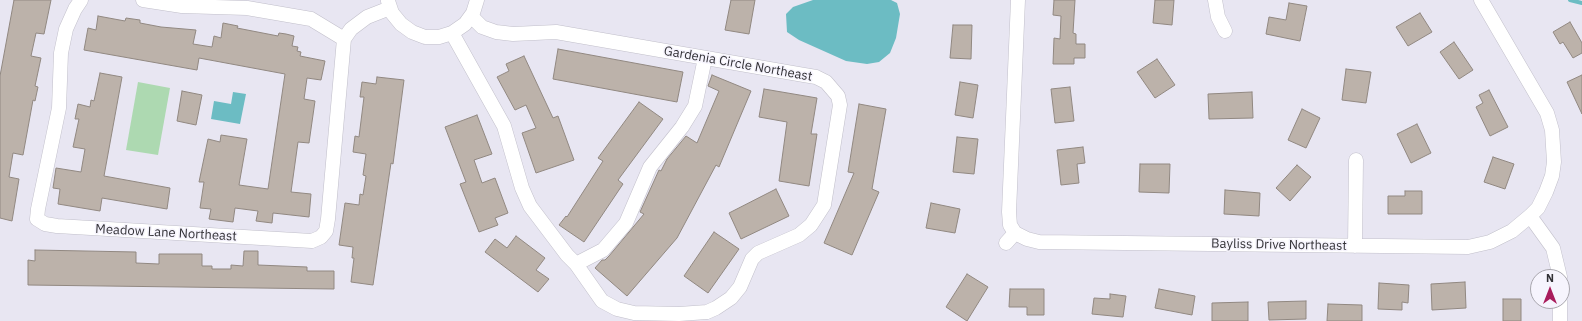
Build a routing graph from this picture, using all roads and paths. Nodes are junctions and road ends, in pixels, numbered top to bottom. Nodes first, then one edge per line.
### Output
1 (81, 0) edge
2 (143, 0) edge
3 (477, 0) edge
4 (1018, 0) edge
5 (1215, 0) edge
6 (1481, 0) edge
7 (389, 4) edge
8 (471, 16) junction
9 (1225, 31) dead end
10 (452, 33) junction
11 (344, 39) junction
12 (705, 58) junction
13 (1356, 160) dead end
14 (1530, 216) junction
15 (1355, 246) junction
16 (576, 264) junction
17 (1558, 269) edge
18 (1560, 309) edge
19 (1560, 321) edge

1 - 11 street, Meadow Lane Northeast
2 - 11 street
3 - 8 street
4 - 15 street, Bayliss Drive Northeast
5 - 9 street
6 - 14 street, Bayliss Drive Northeast
7 - 10 street
7 - 11 street
8 - 10 street
8 - 12 street, Gardenia Circle Northeast
10 - 16 street, Gardenia Circle Northeast
12 - 16 street
12 - 16 street, Gardenia Circle Northeast
13 - 15 street
14 - 15 street, Bayliss Drive Northeast
14 - 17 street
18 - 19 street

